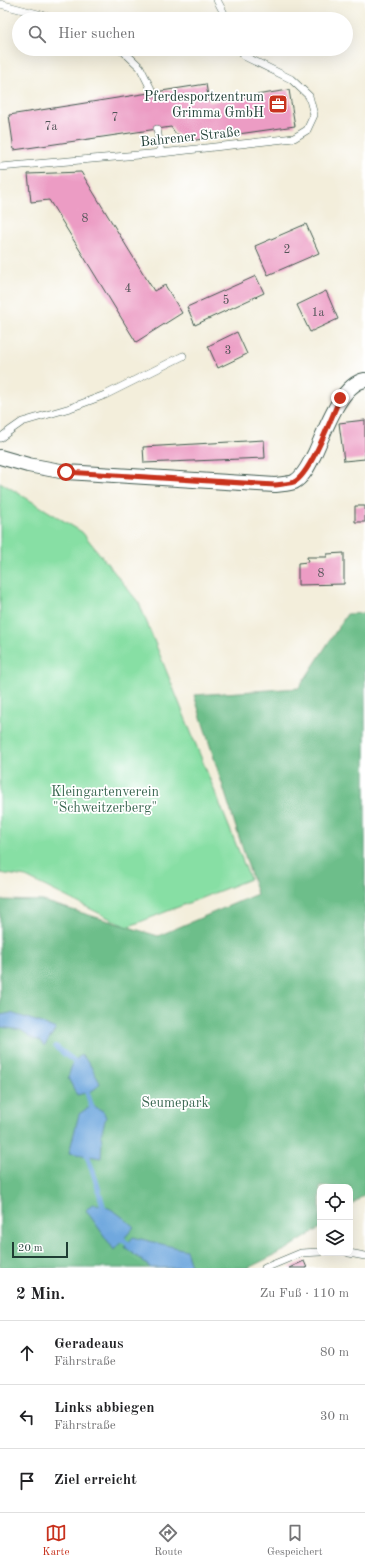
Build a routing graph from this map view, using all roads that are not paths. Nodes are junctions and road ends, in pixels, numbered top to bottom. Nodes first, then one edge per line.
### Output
1 (218, 0) edge
2 (0, 4) edge
3 (30, 12) edge
4 (224, 12) edge
5 (128, 56) edge
6 (244, 56) edge
7 (153, 93) dead end
8 (157, 129) dead end
9 (161, 153) junction
10 (0, 169) edge
11 (183, 356) dead end
12 (365, 380) edge
13 (0, 438) edge
14 (0, 457) edge
15 (317, 1252) edge
16 (353, 1254) edge
17 (365, 1256) edge
18 (265, 1268) edge

1 - 4 lane
2 - 3 lane
5 - 7 lane
6 - 9 lane, Bahrener Straße
8 - 9 lane
9 - 10 lane, Bahrener Straße
11 - 13 lane
12 - 14 street
15 - 18 lane
16 - 17 lane

